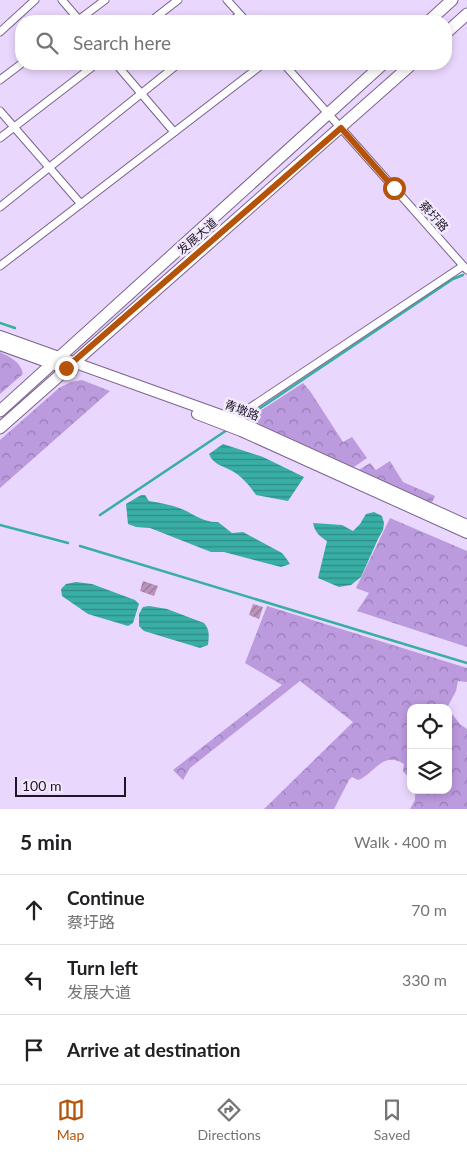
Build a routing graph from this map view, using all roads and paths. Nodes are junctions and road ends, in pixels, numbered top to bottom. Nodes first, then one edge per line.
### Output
1 (35, 0) edge
2 (62, 0) edge
3 (105, 0) edge
4 (178, 0) edge
5 (227, 0) edge
6 (452, 0) edge
7 (240, 14) edge
8 (467, 14) edge
9 (19, 15) edge
10 (73, 15) edge
11 (86, 15) edge
12 (159, 15) edge
13 (436, 15) edge
14 (15, 18) edge
15 (452, 28) edge
16 (0, 32) edge
17 (15, 69) edge
18 (88, 70) edge
19 (121, 70) edge
20 (170, 70) edge
21 (255, 70) edge
22 (289, 70) edge
23 (376, 70) edge
24 (405, 70) edge
25 (0, 80) edge
26 (141, 93) junction
27 (0, 111) edge
28 (328, 114) junction
29 (14, 127) junction
30 (341, 128) junction
31 (174, 132) junction
32 (0, 138) edge
33 (49, 168) junction
34 (81, 204) junction
35 (0, 208) edge
36 (0, 266) edge
37 (465, 268) edge
38 (0, 336) edge
39 (0, 345) edge
40 (55, 361) junction
41 (69, 366) junction
42 (0, 411) edge
43 (233, 419) junction
44 (0, 428) edge
45 (467, 524) edge
46 (467, 532) edge

1 - 9 street
2 - 10 street
3 - 11 street
4 - 12 street
5 - 7 street
6 - 13 main road
8 - 15 main road
14 - 16 street
17 - 25 street
18 - 29 street
19 - 26 street
20 - 26 street
21 - 31 street
22 - 28 street, 蔡圩路
23 - 28 main road, 发展大道
24 - 30 main road, 发展大道
26 - 31 street
26 - 33 street
27 - 29 street
28 - 30 street, 蔡圩路
28 - 40 main road, 发展大道
29 - 32 street
29 - 33 street
30 - 37 street, 蔡圩路
30 - 41 main road, 发展大道
31 - 34 street
33 - 34 street
33 - 35 street
34 - 36 street
37 - 43 street
38 - 40 main road, 青墩路
39 - 40 main road, 青墩路
40 - 41 main road, 青墩路
40 - 42 main road, 发展大道
41 - 43 main road, 青墩路
41 - 44 main road, 发展大道
41 - 46 main road, 青墩路
43 - 45 main road, 青墩路

